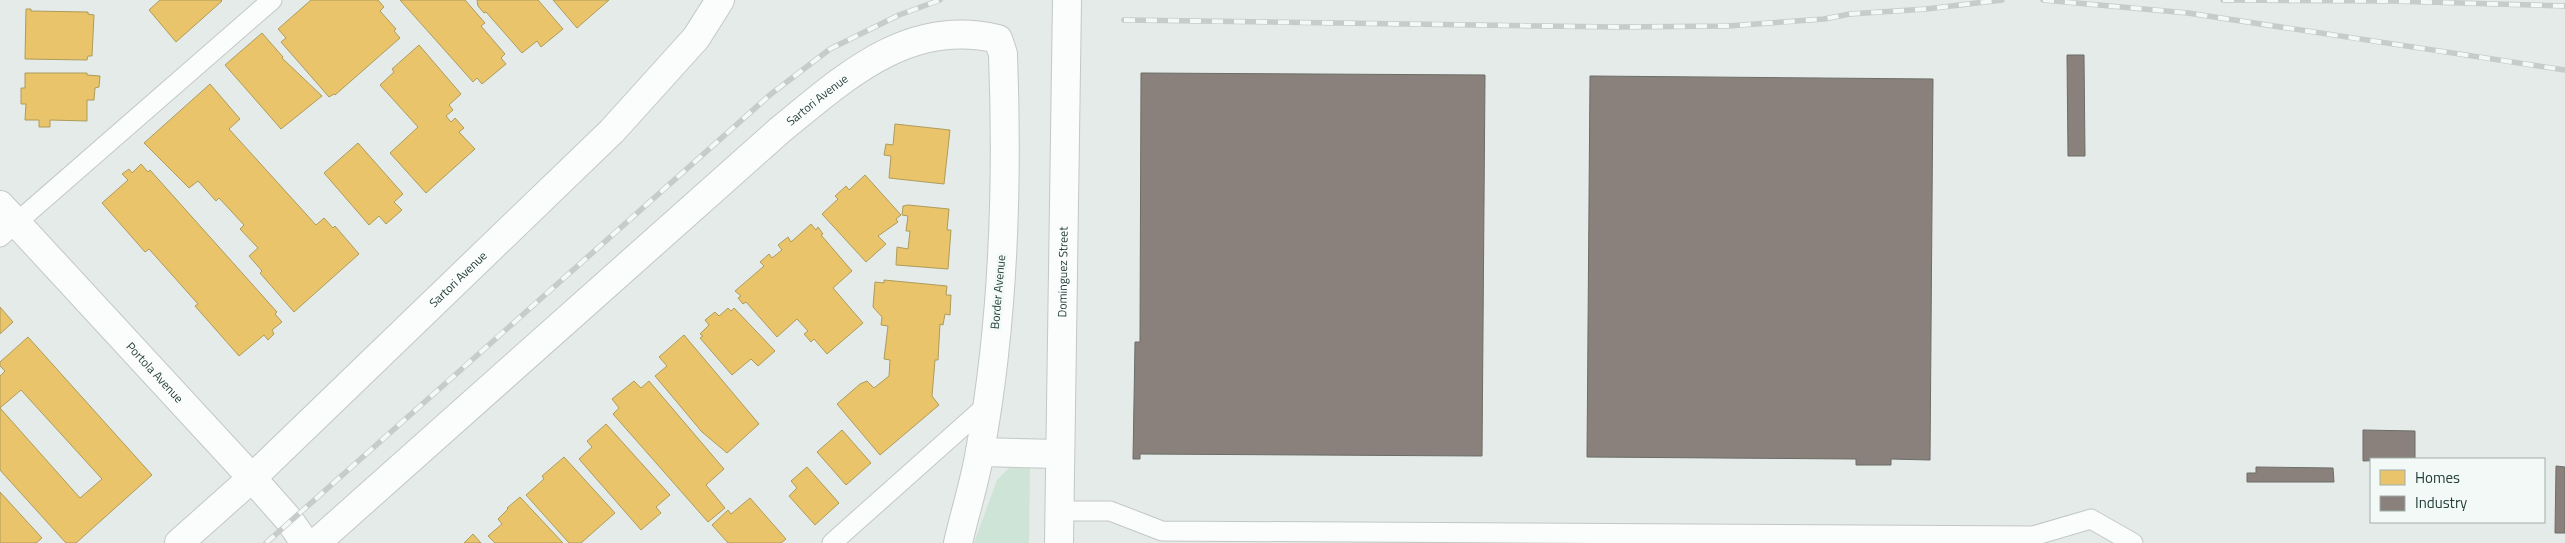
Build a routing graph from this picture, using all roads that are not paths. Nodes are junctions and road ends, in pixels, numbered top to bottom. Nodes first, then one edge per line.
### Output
1 (272, 0) edge
2 (720, 0) edge
3 (1067, 0) edge
4 (998, 39) joint
5 (5, 221) edge
6 (987, 405) junction
7 (980, 452) junction
8 (1058, 454) junction
9 (252, 478) junction
10 (1059, 511) junction
11 (2033, 539) edge
12 (179, 543) edge
13 (304, 543) edge
14 (316, 543) edge
15 (832, 543) edge
16 (958, 543) edge
17 (1059, 543) edge
18 (2133, 543) edge

1 - 5 lane
2 - 9 street, Sartori Avenue
3 - 8 street, Dominguez Street
4 - 6 street, Border Avenue
4 - 14 street, Sartori Avenue
5 - 9 street, Portola Avenue
6 - 7 street, Border Avenue
6 - 15 lane
7 - 8 street
7 - 16 street, Border Avenue
8 - 10 street, Dominguez Street
9 - 12 street, Sartori Avenue
9 - 13 street, Portola Avenue
10 - 11 lane
10 - 17 street, Dominguez Street
11 - 18 lane

